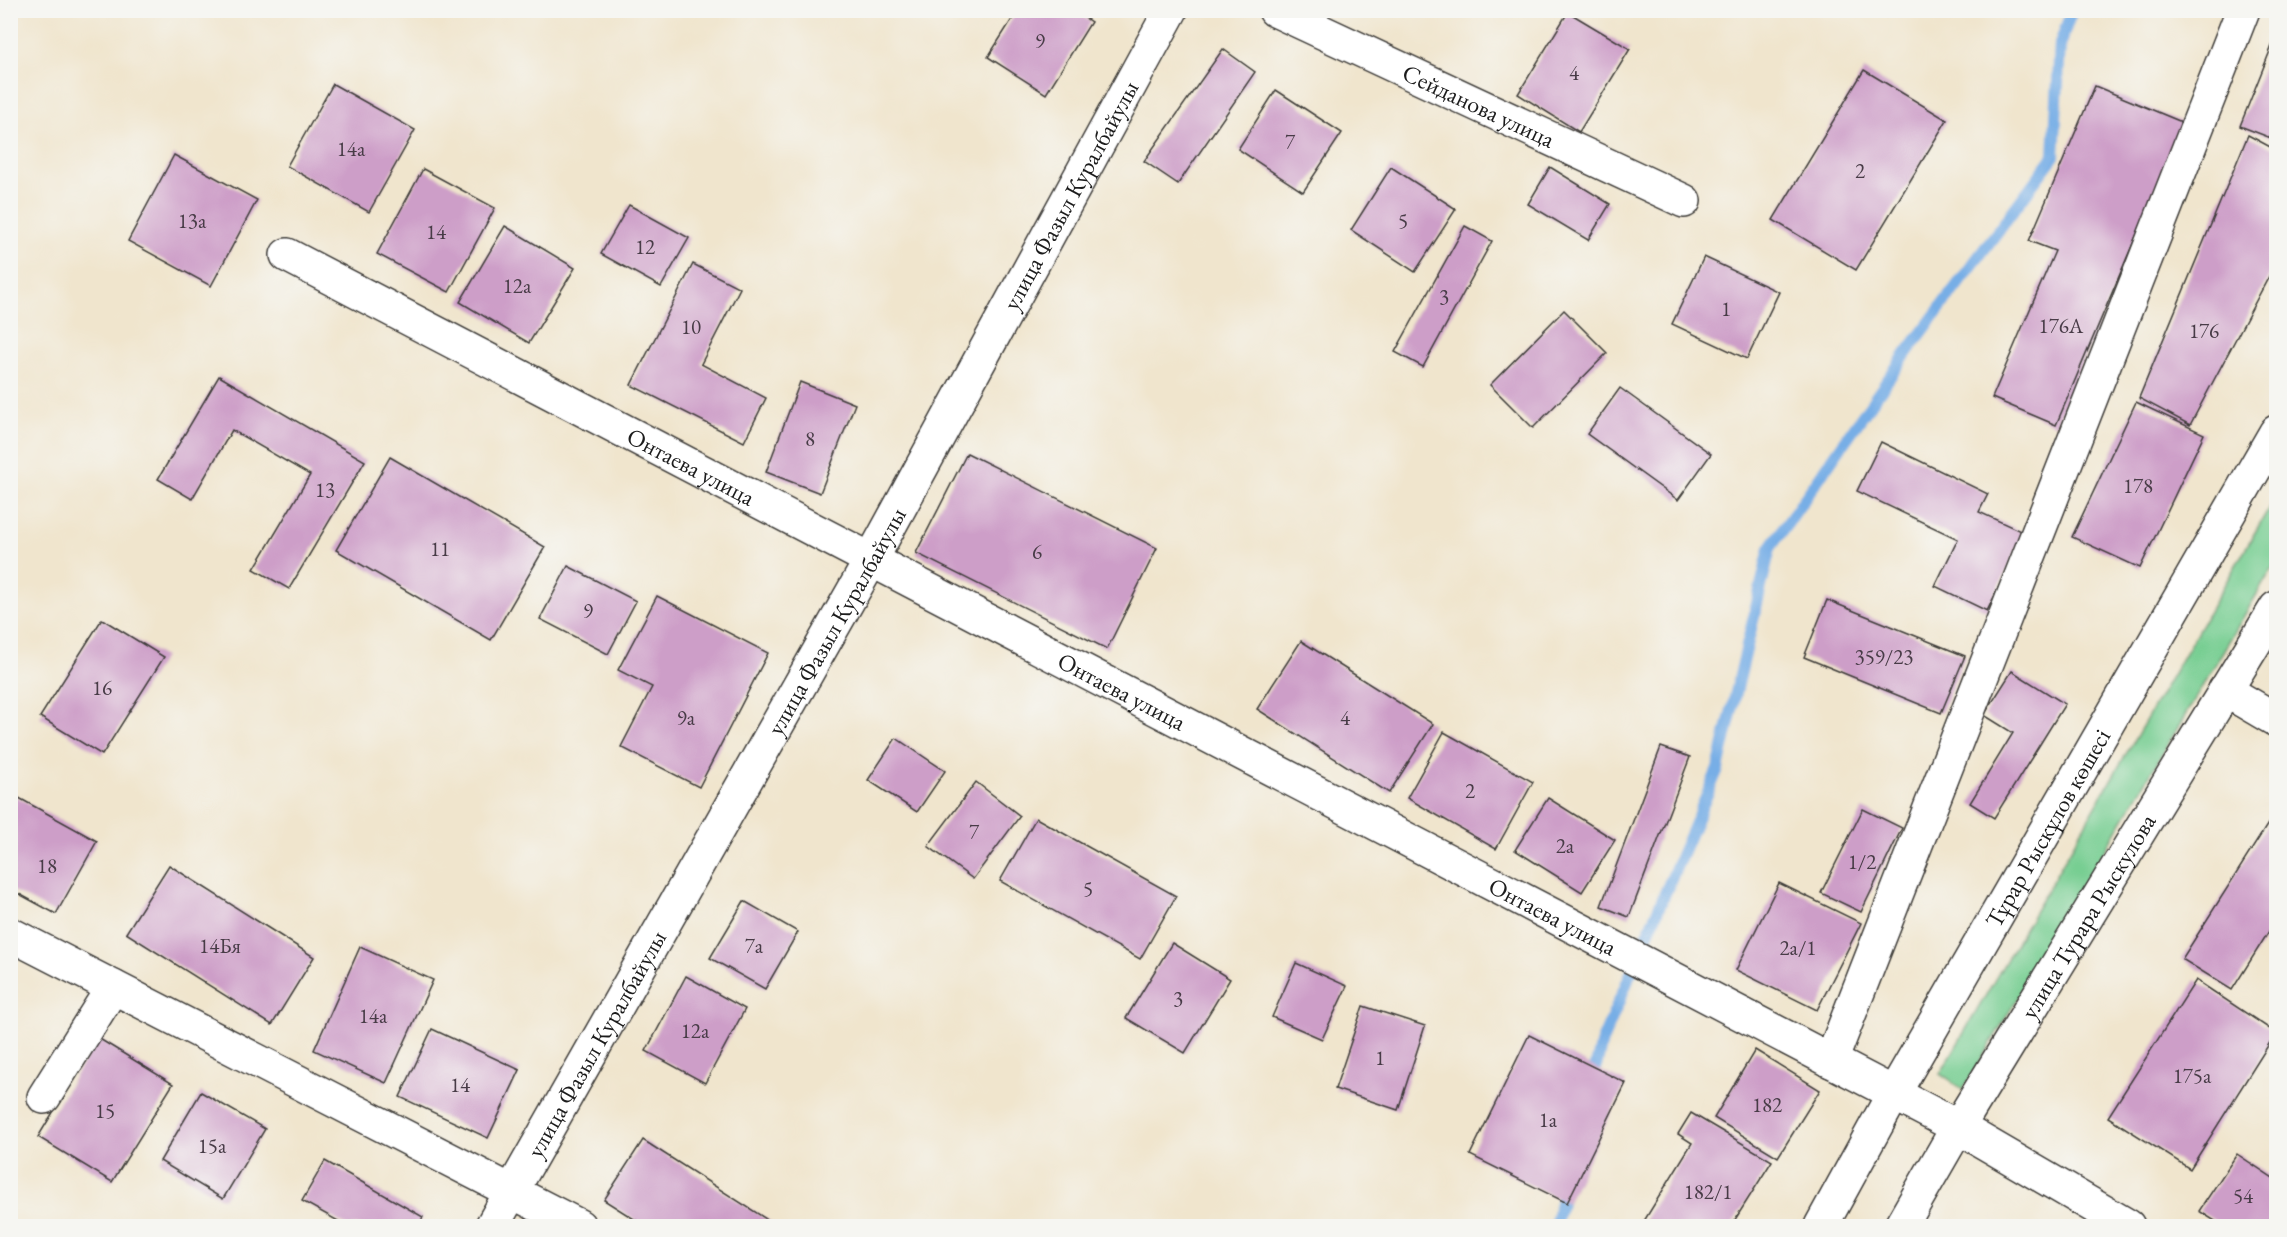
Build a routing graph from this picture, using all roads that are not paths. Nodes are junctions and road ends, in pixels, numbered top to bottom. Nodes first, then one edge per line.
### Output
1 (1171, 10) edge
2 (1275, 10) edge
3 (2243, 10) edge
4 (1684, 201) dead end
5 (287, 255) dead end
6 (2277, 432) edge
7 (871, 560) junction
8 (2277, 608) edge
9 (2225, 690) junction
10 (2277, 720) edge
11 (10, 934) edge
12 (113, 987) junction
13 (1831, 1061) junction
14 (1894, 1093) junction
15 (44, 1097) dead end
16 (1958, 1127) junction
17 (512, 1193) junction
18 (492, 1227) edge
19 (579, 1227) edge
20 (1821, 1227) edge
21 (1901, 1227) edge
22 (2128, 1227) edge

1 - 7 street, улица Фазыл Куралбайулы
2 - 4 street, Сейданова улица
3 - 13 street
5 - 7 street, Онтаева улица
6 - 14 street, Тұрар Рыскұлов көшесі
7 - 13 street, Онтаева улица
7 - 17 street, улица Фазыл Куралбайулы
8 - 9 street, улица Турара Рыскулова
9 - 10 street
9 - 16 street, улица Турара Рыскулова
11 - 12 street
12 - 15 street
12 - 17 street
13 - 14 street, Онтаева улица
14 - 16 street, Онтаева улица
14 - 20 street, Тұрар Рыскұлов көшесі
16 - 21 street, улица Турара Рыскулова
16 - 22 street, Онтаева улица
17 - 18 street, улица Фазыл Куралбайулы
17 - 19 street

